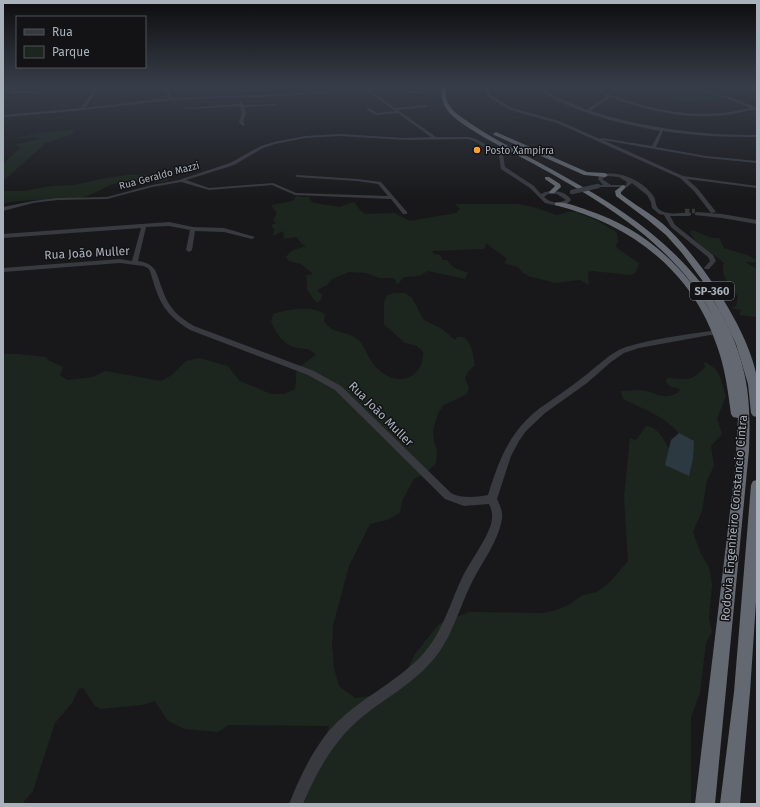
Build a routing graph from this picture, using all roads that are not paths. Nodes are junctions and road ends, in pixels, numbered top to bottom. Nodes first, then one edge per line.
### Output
1 (416, 125) edge
2 (463, 125) edge
3 (469, 125) edge
4 (473, 125) edge
5 (477, 125) edge
6 (564, 125) edge
7 (638, 125) edge
8 (662, 130) junction
9 (585, 135) junction
10 (757, 136) edge
11 (434, 138) junction
12 (618, 142) junction
13 (612, 146) junction
14 (653, 148) junction
15 (757, 162) edge
16 (525, 165) dead end
17 (543, 175) dead end
18 (605, 175) junction
19 (297, 176) dead end
20 (682, 177) junction
21 (628, 179) junction
22 (182, 181) junction
23 (599, 184) junction
24 (625, 186) junction
25 (532, 187) junction
26 (757, 187) edge
27 (552, 192) junction
28 (646, 192) junction
29 (570, 194) junction
30 (541, 197) junction
31 (390, 198) junction
32 (557, 204) junction
33 (3, 209) edge
34 (405, 213) dead end
35 (687, 213) tunnel mouth
36 (696, 213) tunnel mouth
37 (711, 213) junction
38 (667, 214) junction
39 (757, 222) edge
40 (144, 225) junction
41 (193, 229) junction
42 (3, 236) edge
43 (252, 236) dead end
44 (189, 250) dead end
45 (135, 262) junction
46 (707, 268) dead end
47 (3, 270) edge
48 (712, 290) junction
49 (716, 330) junction
50 (757, 413) edge
51 (744, 438) junction
52 (757, 486) edge
53 (492, 499) junction
54 (296, 804) edge
55 (705, 804) edge
56 (730, 804) edge

1 - 11 street
2 - 16 highway
3 - 51 highway, Rodovia Engenheiro Constancio Cintra / SP-360
4 - 48 highway, Rodovia Engenheiro Constancio Cintra / SP-360
5 - 18 highway
6 - 9 street
7 - 8 street
8 - 10 street
8 - 14 street
9 - 12 street
9 - 13 street
11 - 22 street, Rua Geraldo Mazzi
11 - 25 street, Rua Geraldo Mazzi
12 - 13 street
12 - 14 street
13 - 20 street
14 - 15 street
17 - 27 highway
18 - 21 street
18 - 23 street
19 - 31 street
20 - 26 street
20 - 37 street
21 - 24 street
21 - 28 street
22 - 31 street
22 - 33 street, Rua Geraldo Mazzi
23 - 24 street
23 - 29 street, bridge
24 - 28 street
24 - 48 highway
25 - 27 street
25 - 30 street
27 - 29 street
27 - 30 street
28 - 38 street
29 - 32 street
30 - 32 street
31 - 34 street
32 - 49 highway
35 - 38 street
36 - 37 street
37 - 39 street
38 - 46 street
40 - 41 street
40 - 42 street
40 - 45 street
41 - 43 street
41 - 44 street
45 - 47 street, Rua João Muller
45 - 53 street, Rua João Muller
48 - 50 highway, Rodovia Engenheiro Constancio Cintra / SP-360
49 - 51 highway
49 - 53 street
51 - 55 highway, Rodovia Engenheiro Constancio Cintra / SP-360
52 - 56 highway, Rodovia Engenheiro Constancio Cintra
53 - 54 street

